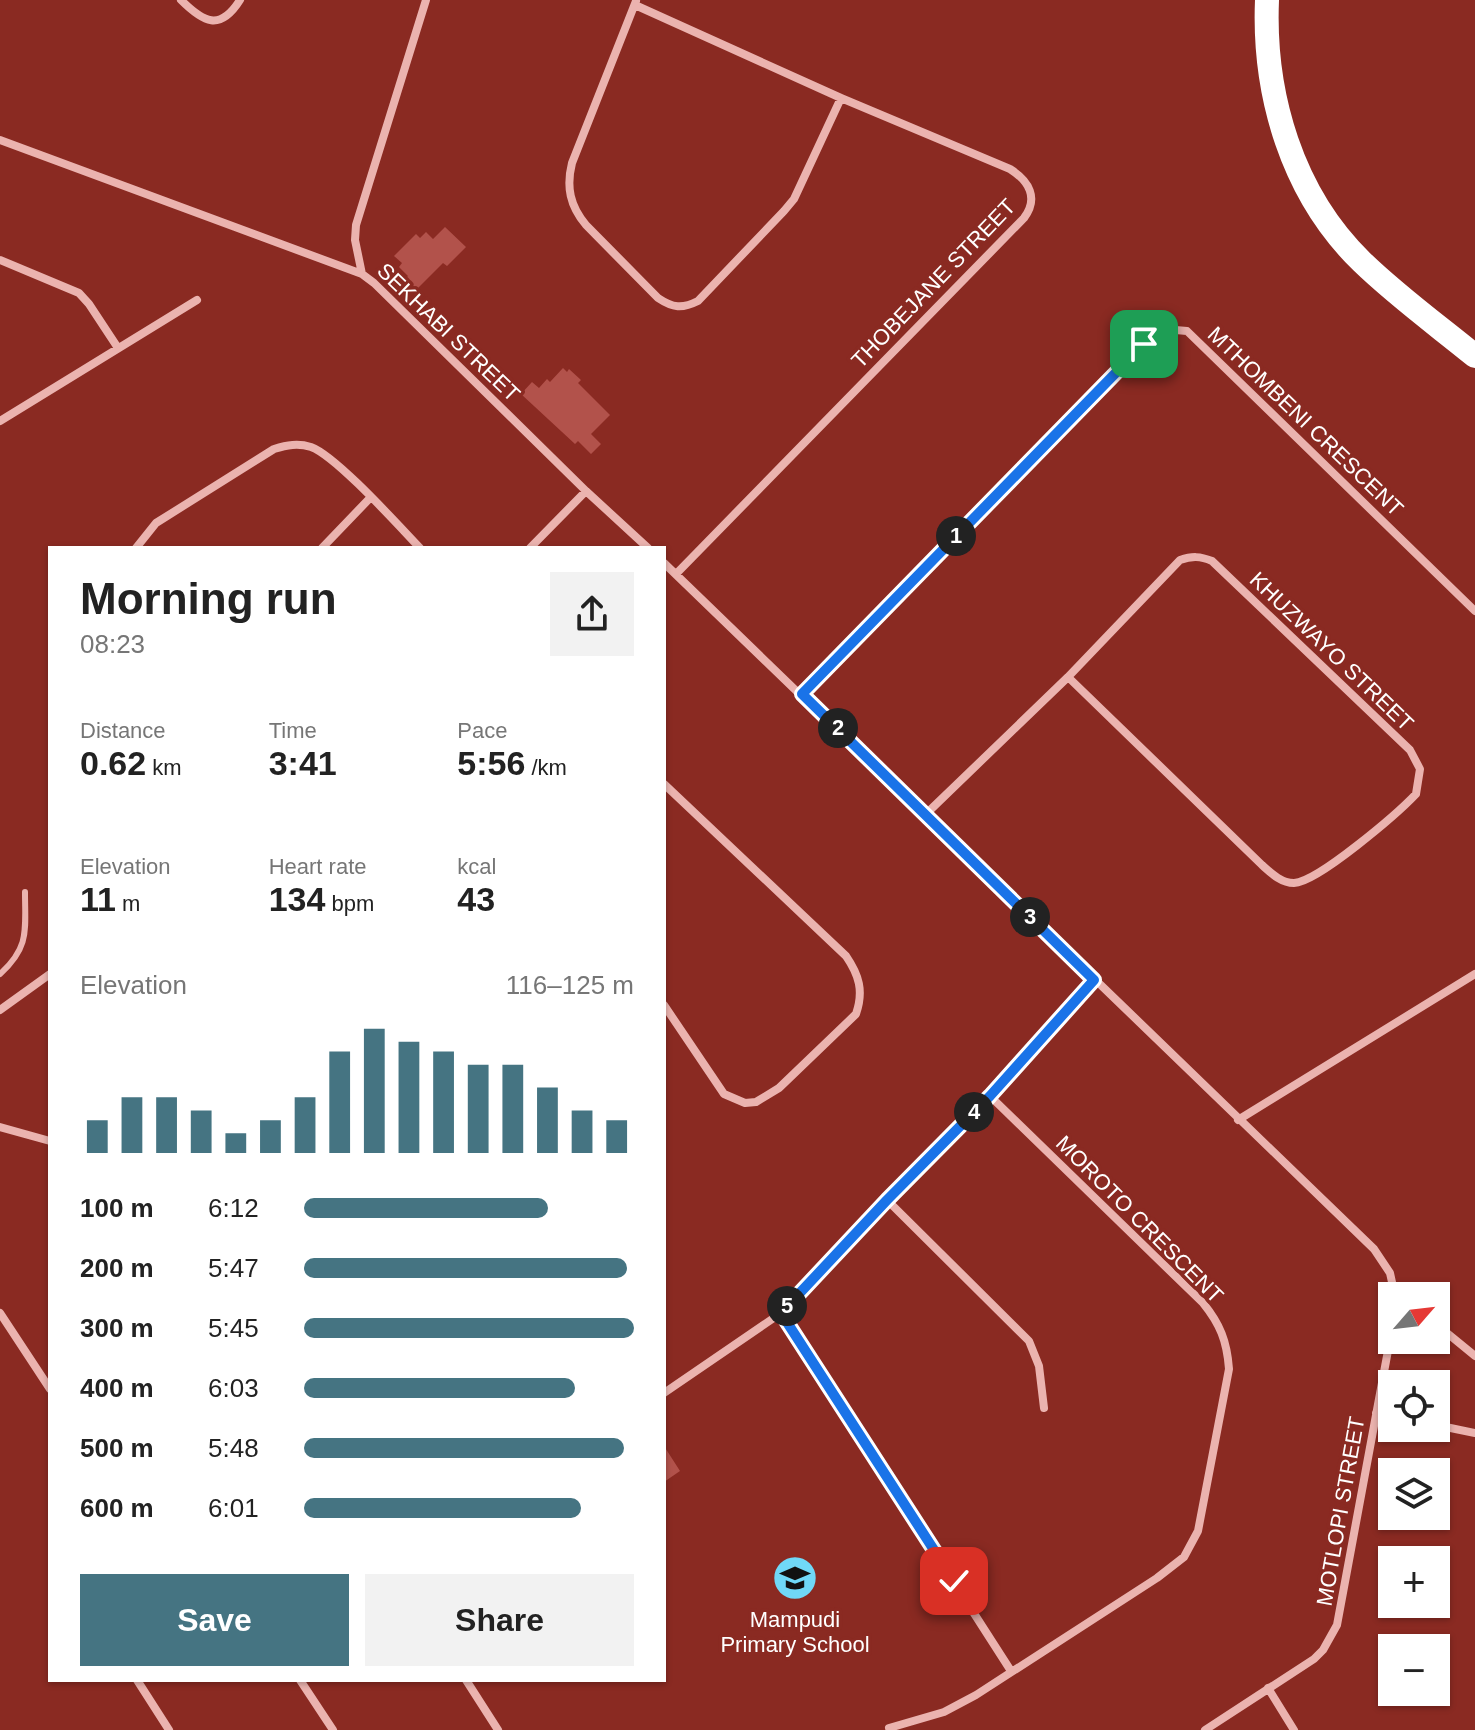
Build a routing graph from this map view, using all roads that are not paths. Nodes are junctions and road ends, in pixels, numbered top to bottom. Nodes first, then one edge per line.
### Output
1 (181, 0) edge
2 (240, 0) edge
3 (426, 0) edge
4 (1267, 0) edge
5 (636, 3) edge
6 (841, 98) junction
7 (0, 140) edge
8 (0, 260) edge
9 (362, 274) junction
10 (197, 300) dead end
11 (118, 348) junction
12 (1475, 356) edge
13 (0, 421) edge
14 (586, 491) junction
15 (370, 498) junction
16 (138, 546) edge
17 (324, 546) edge
18 (418, 546) edge
19 (532, 546) edge
20 (646, 546) edge
21 (666, 565) edge
22 (676, 574) junction
23 (1475, 611) edge
24 (1068, 677) junction
25 (802, 694) junction
26 (666, 786) edge
27 (926, 814) junction
28 (25, 892) dead end
29 (0, 974) edge
30 (1475, 974) edge
31 (48, 975) edge
32 (1094, 980) junction
33 (666, 1008) edge
34 (0, 1010) edge
35 (990, 1096) junction
36 (1238, 1120) junction
37 (0, 1127) edge
38 (48, 1140) edge
39 (887, 1200) junction
40 (1394, 1282) edge
41 (0, 1313) edge
42 (781, 1313) junction
43 (1450, 1335) edge
44 (1387, 1354) edge
45 (1475, 1356) edge
46 (48, 1386) edge
47 (666, 1392) edge
48 (1044, 1408) dead end
49 (1376, 1413) joint
50 (1450, 1428) edge
51 (1475, 1433) edge
52 (1011, 1671) junction
53 (138, 1682) edge
54 (301, 1682) edge
55 (467, 1682) edge
56 (1268, 1688) junction
57 (889, 1728) edge
58 (169, 1730) edge
59 (333, 1730) edge
60 (498, 1730) edge
61 (1205, 1730) edge
62 (1294, 1730) edge

1 - 2 street
3 - 9 street, SEKHABI STREET
4 - 12 highway
5 - 6 street, THOBEJANE STREET
5 - 6 street
6 - 22 street, THOBEJANE STREET
7 - 9 street
8 - 11 street
9 - 14 street, SEKHABI STREET
10 - 11 street
11 - 13 street
14 - 19 street
14 - 20 street, SEKHABI STREET
15 - 16 street
15 - 17 street
15 - 18 street
21 - 22 street
22 - 25 street
23 - 25 street, MTHOMBENI CRESCENT
24 - 24 street, KHUZWAYO STREET
24 - 27 street, KHUZWAYO STREET
25 - 27 street
26 - 33 street
27 - 32 street
28 - 29 lane
30 - 36 street
31 - 34 street
32 - 35 street
32 - 36 street
35 - 39 street
35 - 52 street, MOROTO CRESCENT
36 - 40 street
37 - 38 street
39 - 42 street
39 - 48 street
41 - 46 street
42 - 47 street
42 - 52 street
43 - 45 street
44 - 49 street, MOTLOPI STREET
49 - 56 street, MOTLOPI STREET
50 - 51 street
52 - 57 street, MOROTO CRESCENT
53 - 58 street
54 - 59 street
55 - 60 street
56 - 61 street, MOTLOPI STREET
56 - 62 street

